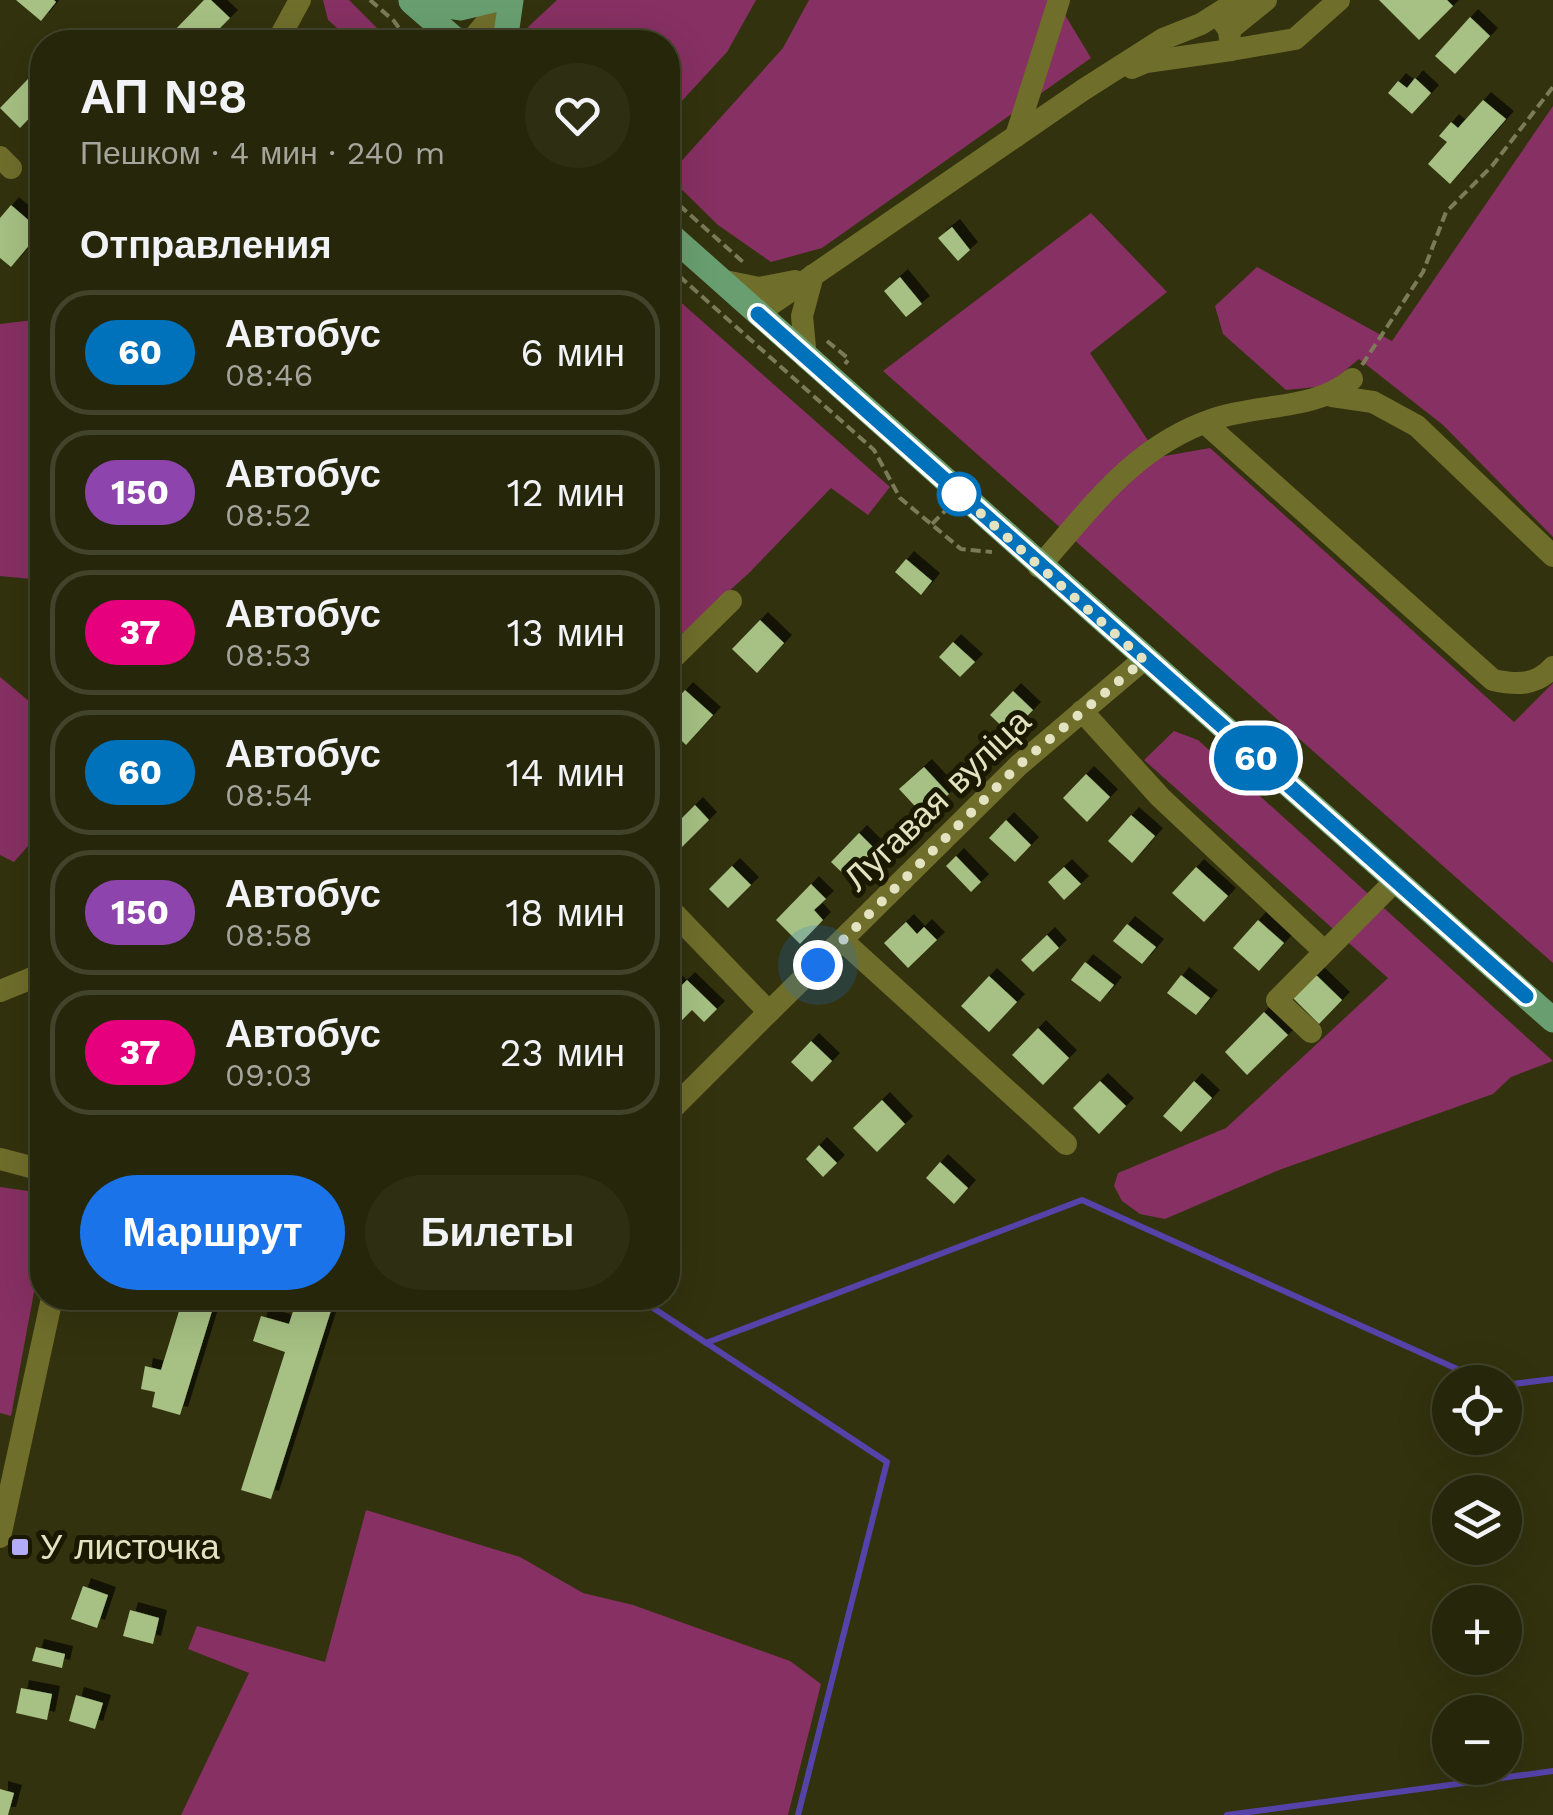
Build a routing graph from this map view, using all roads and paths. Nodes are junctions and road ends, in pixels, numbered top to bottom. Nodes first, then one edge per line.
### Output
1 (300, 0) edge
2 (370, 0) edge
3 (493, 0) edge
4 (508, 0) edge
5 (1059, 0) edge
6 (1239, 0) edge
7 (1266, 0) edge
8 (1339, 0) edge
9 (410, 1) edge
10 (283, 30) edge
11 (400, 30) edge
12 (426, 30) edge
13 (444, 30) edge
14 (481, 30) edge
15 (506, 30) edge
16 (1226, 31) junction
17 (1553, 86) edge
18 (1083, 90) junction
19 (1016, 136) junction
20 (680, 243) edge
21 (813, 276) junction
22 (680, 277) edge
23 (720, 280) junction
24 (758, 314) junction
25 (806, 358) junction
26 (1352, 379) joint
27 (1332, 396) junction
28 (1205, 422) junction
29 (961, 548) dead end
30 (1553, 556) edge
31 (1039, 567) junction
32 (730, 602) dead end
33 (680, 651) edge
34 (1144, 660) junction
35 (1553, 667) edge
36 (1082, 711) junction
37 (1395, 881) junction
38 (680, 919) edge
39 (843, 941) junction
40 (1324, 951) junction
41 (30, 979) edge
42 (0, 991) edge
43 (769, 1012) junction
44 (1553, 1020) edge
45 (1311, 1032) dead end
46 (680, 1101) edge
47 (1066, 1144) dead end
48 (0, 1159) edge
49 (30, 1167) edge
50 (49, 1310) edge
51 (0, 1537) edge

1 - 10 street
2 - 11 path
3 - 9 main road
4 - 14 street
4 - 15 main road
5 - 19 street
6 - 16 street
7 - 16 street
8 - 16 street
9 - 12 main road
9 - 13 main road
16 - 18 street
16 - 18 street
17 - 26 path
18 - 19 street
19 - 21 street
20 - 23 main road
21 - 23 street
21 - 24 street
21 - 25 street
22 - 29 path
23 - 24 main road
24 - 25 main road
25 - 31 main road
26 - 27 street
27 - 28 street
27 - 30 street
28 - 31 street
28 - 35 street
31 - 34 main road
32 - 33 street
34 - 36 street, Лугавая вуліца
34 - 37 main road
36 - 39 street, Лугавая вуліца
36 - 40 street, Лугавая вуліца
37 - 40 street
37 - 44 main road
38 - 43 street
39 - 43 street, Лугавая вуліца
39 - 47 street, Лугавая вуліца
40 - 45 street
41 - 42 street
43 - 46 street, Лугавая вуліца
48 - 49 street
50 - 51 street

